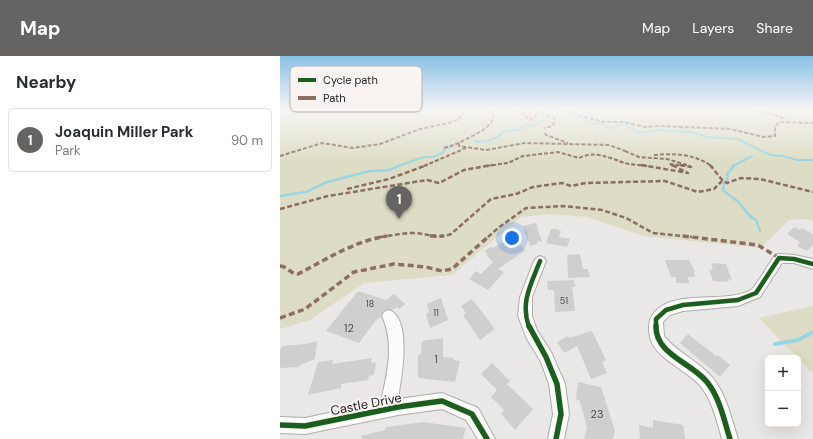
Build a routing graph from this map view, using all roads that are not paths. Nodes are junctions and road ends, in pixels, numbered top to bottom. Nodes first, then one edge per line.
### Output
1 (540, 261) dead end
2 (813, 264) edge
3 (389, 316) dead end
4 (388, 409) junction
5 (280, 425) edge
6 (487, 439) edge
7 (556, 439) edge
8 (730, 439) edge

1 - 7 street
2 - 8 street
3 - 4 street
4 - 5 street, Castle Drive
4 - 6 street, Castle Drive

